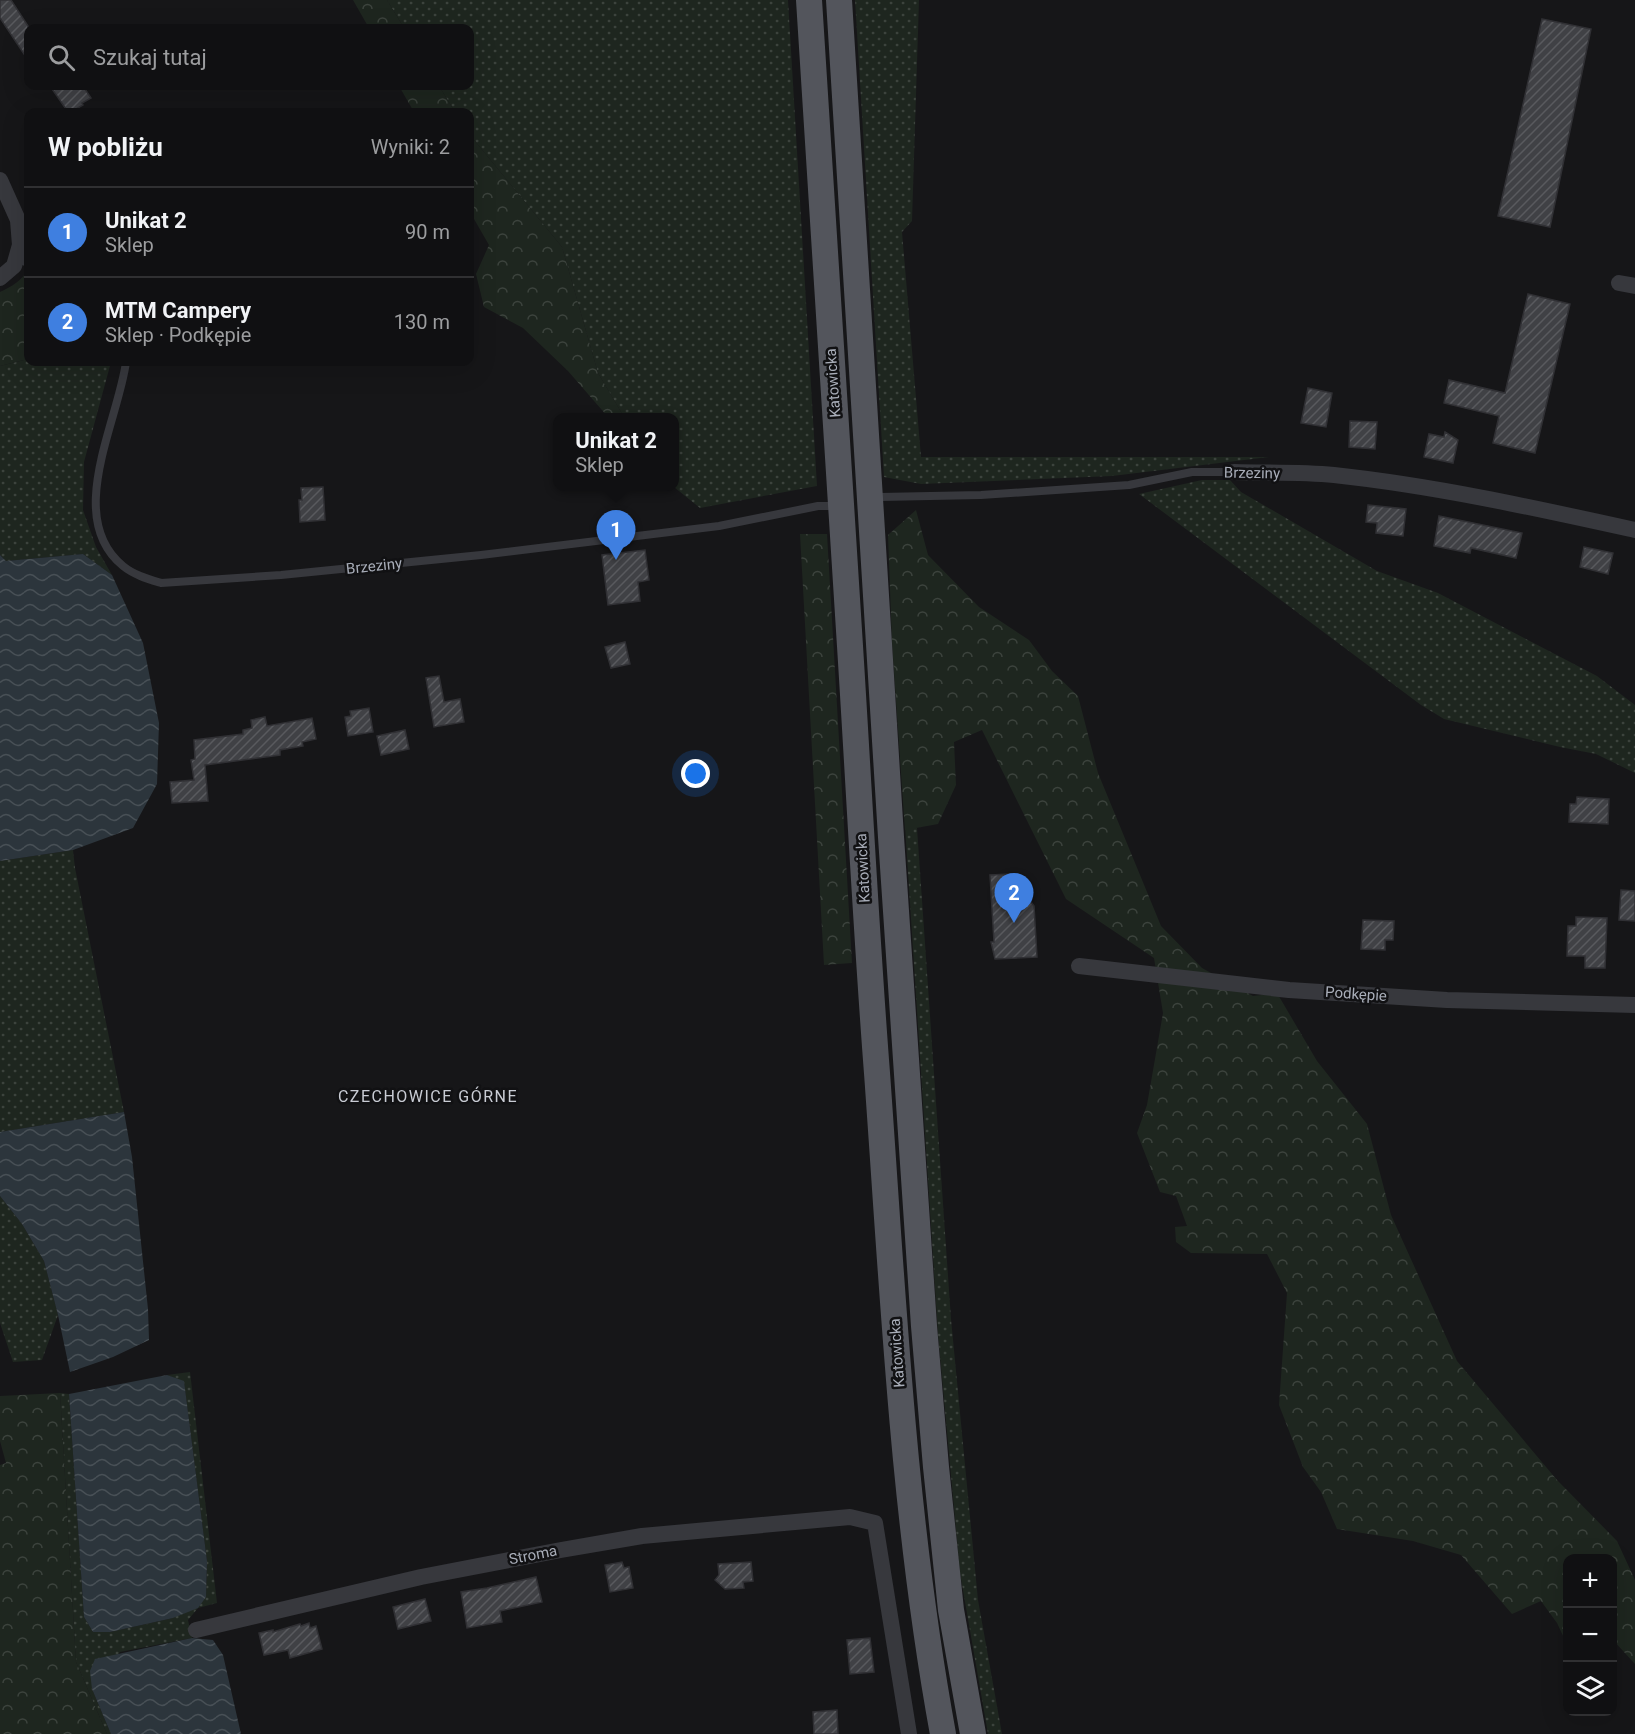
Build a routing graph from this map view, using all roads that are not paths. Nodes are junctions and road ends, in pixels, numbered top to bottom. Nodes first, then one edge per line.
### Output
1 (809, 0) edge
2 (839, 0) edge
3 (0, 180) edge
4 (22, 260) edge
5 (0, 278) edge
6 (125, 366) edge
7 (1234, 472) joint
8 (869, 487) junction
9 (841, 510) junction
10 (1635, 530) edge
11 (1079, 966) dead end
12 (1635, 1005) edge
13 (196, 1630) dead end
14 (909, 1734) edge
15 (943, 1734) edge
16 (973, 1734) edge

1 - 9 main road, Katowicka
2 - 8 main road, Katowicka
3 - 4 street
4 - 5 street
6 - 9 lane, Brzeziny
7 - 8 lane, Brzeziny
7 - 10 street, Brzeziny
8 - 16 main road, Katowicka
9 - 15 main road, Katowicka
11 - 12 street, Podkępie
13 - 14 street, Stroma

